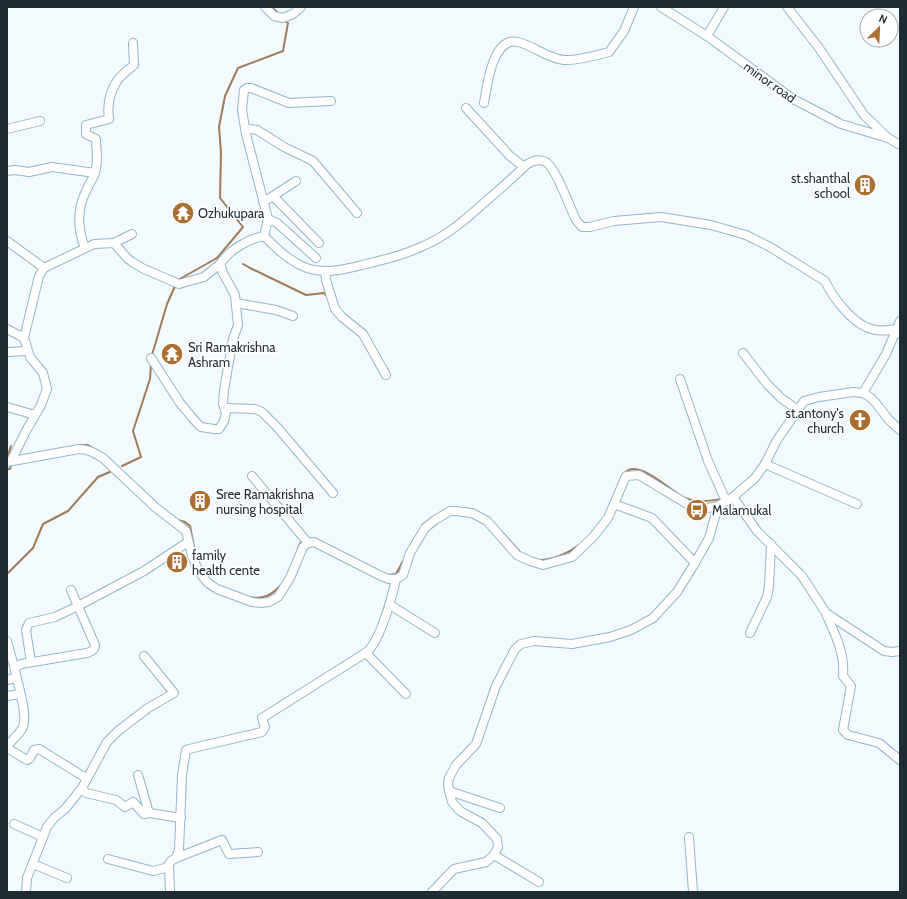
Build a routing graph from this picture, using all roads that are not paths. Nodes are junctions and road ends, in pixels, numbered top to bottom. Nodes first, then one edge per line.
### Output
1 (265, 7) edge
2 (301, 7) edge
3 (634, 7) edge
4 (661, 7) edge
5 (724, 7) edge
6 (787, 7) edge
7 (707, 36) junction
8 (133, 43) dead end
9 (331, 102) dead end
10 (484, 103) dead end
11 (466, 108) dead end
12 (40, 121) dead end
13 (7, 129) edge
14 (246, 130) junction
15 (888, 138) junction
16 (900, 145) edge
17 (524, 167) junction
18 (7, 171) edge
19 (95, 173) junction
20 (296, 181) dead end
21 (266, 200) junction
22 (357, 213) dead end
23 (268, 219) junction
24 (132, 234) dead end
25 (264, 236) junction
26 (7, 241) edge
27 (114, 243) junction
28 (319, 243) dead end
29 (85, 248) junction
30 (316, 258) dead end
31 (220, 264) junction
32 (44, 268) junction
33 (325, 271) junction
34 (236, 303) junction
35 (293, 316) dead end
36 (900, 321) edge
37 (7, 329) edge
38 (898, 332) edge
39 (24, 338) junction
40 (27, 351) junction
41 (7, 352) edge
42 (743, 353) dead end
43 (151, 358) dead end
44 (386, 375) dead end
45 (680, 379) dead end
46 (863, 393) junction
47 (7, 407) edge
48 (225, 408) junction
49 (798, 410) junction
50 (35, 415) junction
51 (900, 430) edge
52 (9, 462) edge
53 (765, 464) junction
54 (252, 476) dead end
55 (333, 493) dead end
56 (730, 499) junction
57 (614, 504) junction
58 (857, 504) dead end
59 (718, 506) junction
60 (188, 542) junction
61 (308, 543) junction
62 (771, 544) junction
63 (695, 563) junction
64 (396, 578) junction
65 (71, 590) dead end
66 (390, 605) junction
67 (78, 606) junction
68 (826, 613) junction
69 (435, 633) dead end
70 (750, 633) dead end
71 (7, 641) edge
72 (900, 651) edge
73 (366, 653) junction
74 (144, 656) dead end
75 (31, 662) junction
76 (15, 670) junction
77 (16, 678) junction
78 (7, 680) edge
79 (20, 694) junction
80 (406, 694) dead end
81 (7, 696) edge
82 (7, 747) edge
83 (900, 760) edge
84 (138, 775) dead end
85 (86, 778) junction
86 (82, 788) junction
87 (449, 791) junction
88 (500, 808) dead end
89 (149, 813) junction
90 (181, 818) junction
91 (14, 824) dead end
92 (43, 837) junction
93 (689, 837) dead end
94 (258, 852) dead end
95 (494, 855) junction
96 (176, 858) junction
97 (108, 859) dead end
98 (33, 864) junction
99 (169, 867) junction
100 (67, 878) dead end
101 (539, 882) dead end
102 (26, 892) edge
103 (170, 892) edge
104 (432, 892) edge
105 (693, 892) edge

1 - 2 street
3 - 10 street
4 - 7 street, minor road
5 - 7 street
6 - 15 street
7 - 15 street, minor road
8 - 19 street
9 - 14 street
11 - 17 street
12 - 13 street
14 - 21 street
14 - 22 street
15 - 16 street
17 - 33 street
17 - 38 street
18 - 19 street
19 - 29 street
20 - 21 street
21 - 23 street
21 - 28 street
23 - 25 street
23 - 30 street
24 - 27 street
25 - 31 street
25 - 33 street
26 - 32 street
27 - 29 street
27 - 31 street
29 - 32 street
31 - 34 street
32 - 39 street
33 - 44 street
34 - 35 street
34 - 48 street
36 - 38 street
37 - 39 street
38 - 46 street
39 - 40 street
40 - 41 street
40 - 50 street
42 - 49 street
43 - 48 street
45 - 56 street
46 - 49 street
46 - 51 street
47 - 50 street
48 - 55 street
49 - 53 street
50 - 52 street
52 - 60 street
53 - 56 street
53 - 58 street
54 - 61 street
56 - 59 street
56 - 62 street
57 - 59 street
57 - 63 street
57 - 64 street
59 - 63 street
60 - 61 street
60 - 67 street
61 - 64 street
62 - 68 street
62 - 70 street
63 - 87 street
64 - 66 street
65 - 67 street
66 - 69 street
66 - 73 street
67 - 75 street
67 - 75 street
68 - 72 street
68 - 83 street
71 - 76 street
73 - 80 street
73 - 90 street
74 - 85 street
75 - 76 street
76 - 77 street
77 - 78 street
77 - 79 street
79 - 81 street
79 - 82 street
82 - 85 street
84 - 89 street
85 - 86 street
86 - 89 street
86 - 92 street
87 - 88 street
87 - 95 street
89 - 90 street
90 - 96 street
91 - 92 street
92 - 98 street
93 - 105 street
94 - 96 street
95 - 101 street
95 - 104 street
96 - 99 street
97 - 99 street
98 - 100 street
98 - 102 street
99 - 103 street

